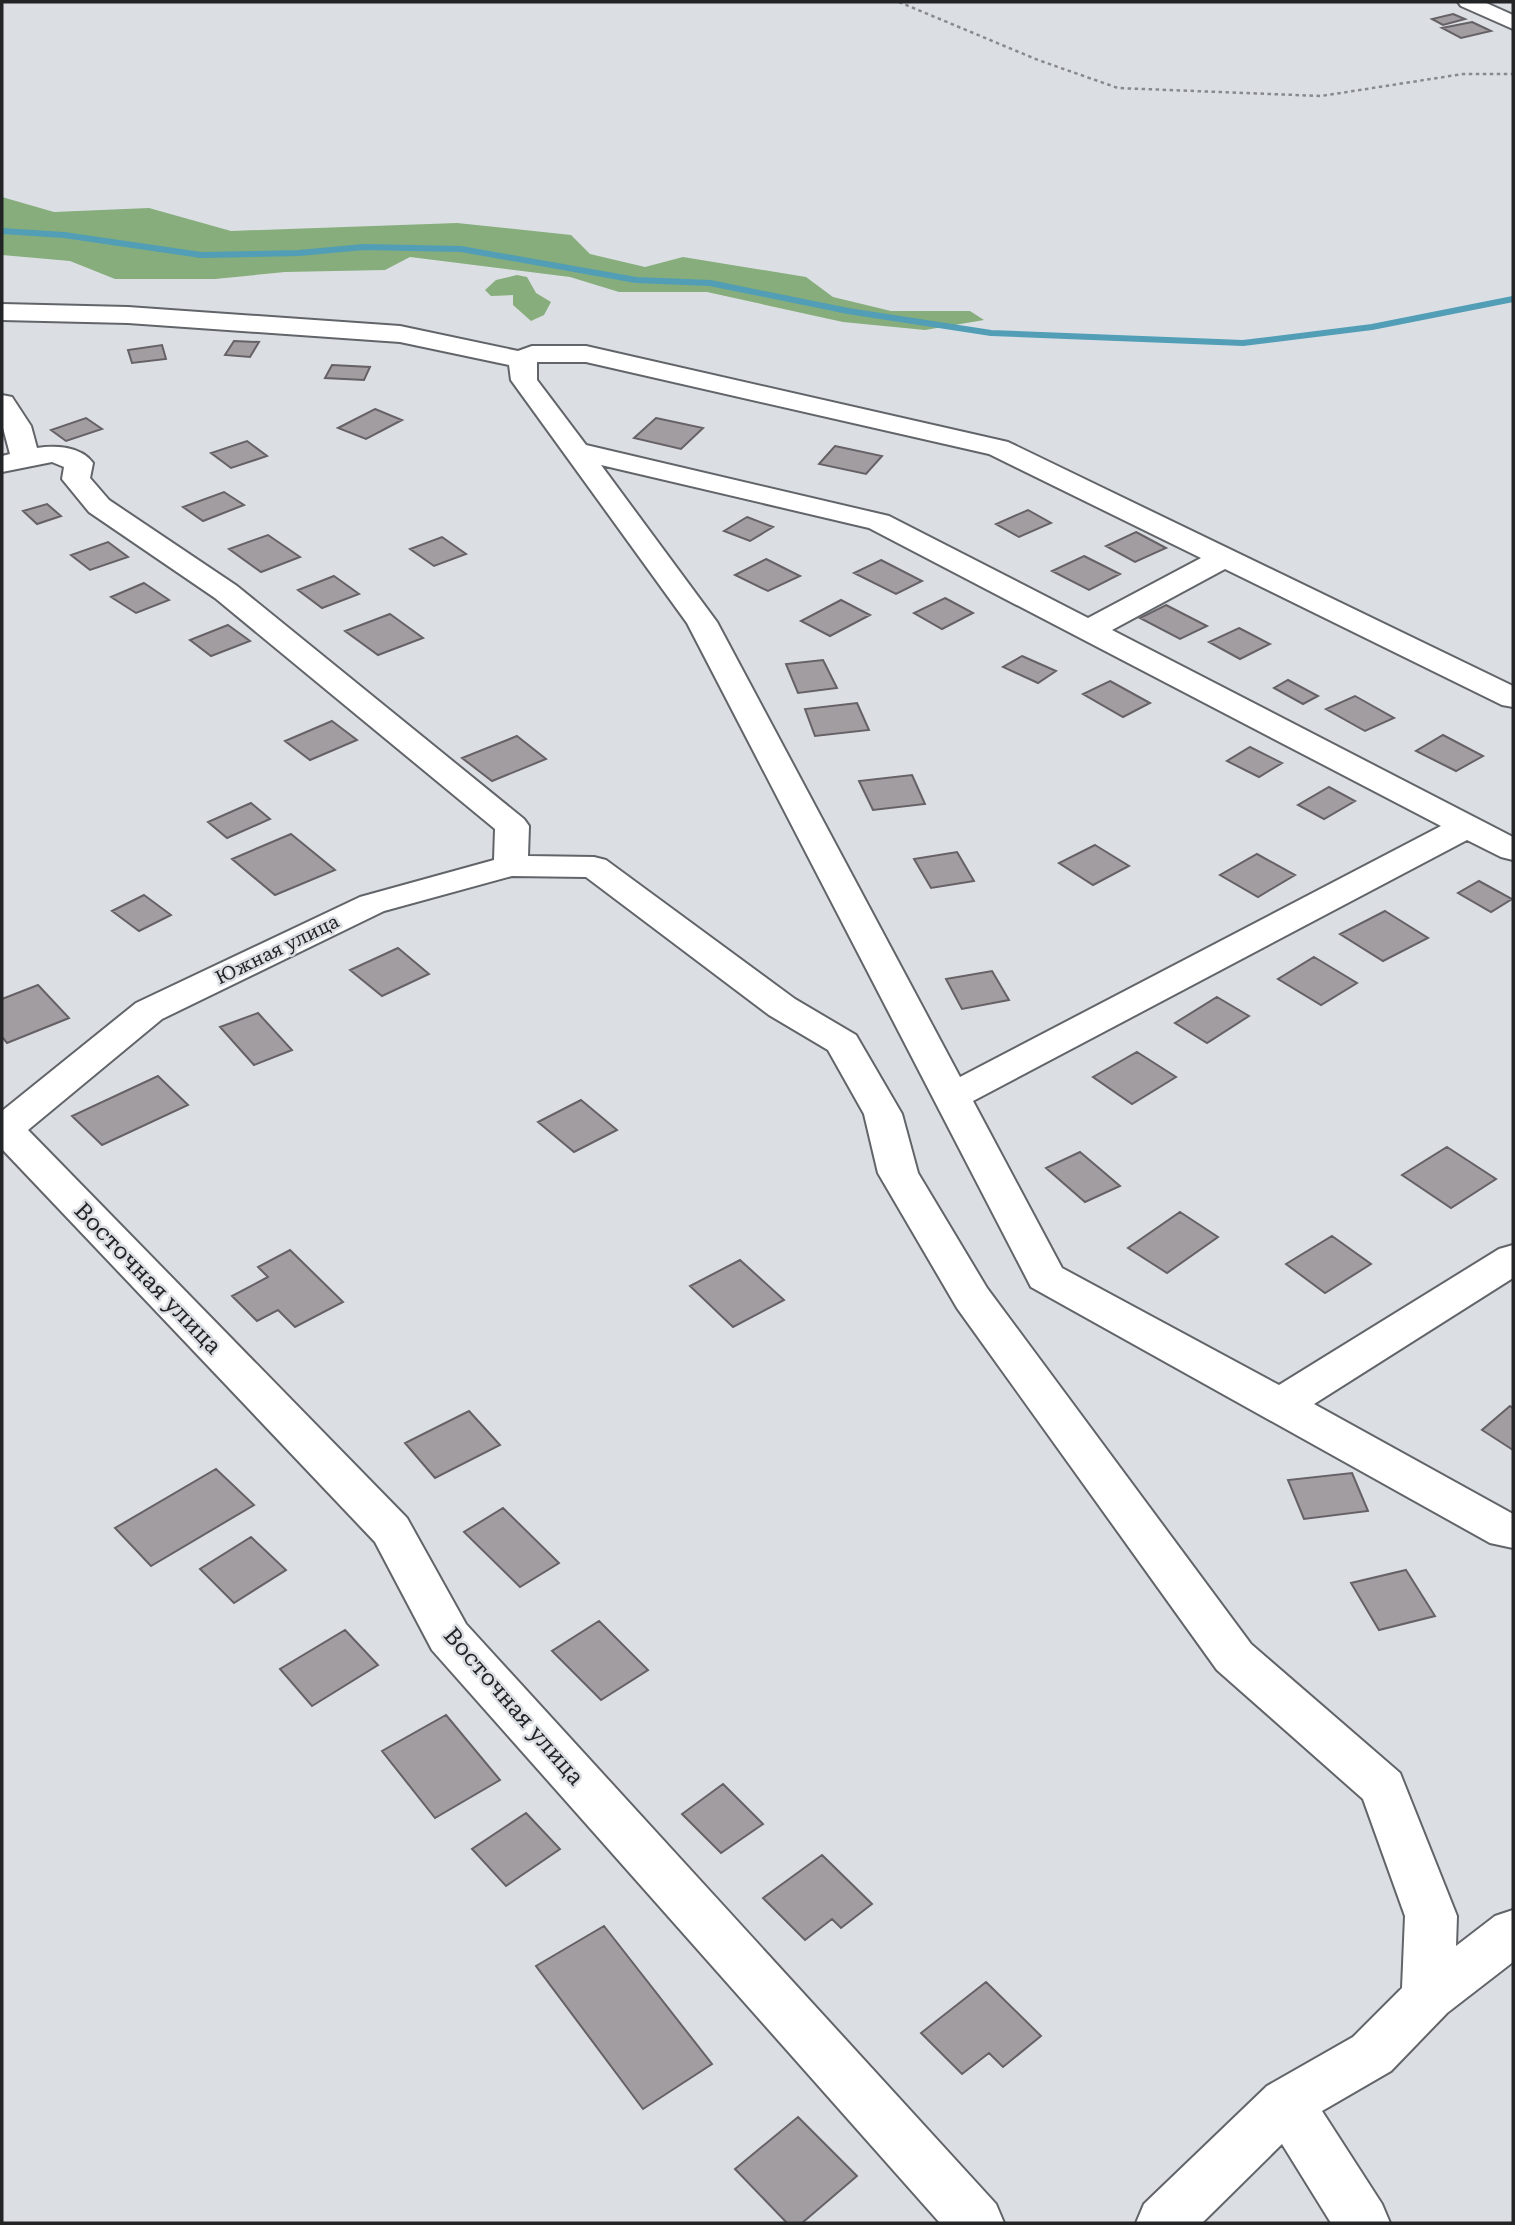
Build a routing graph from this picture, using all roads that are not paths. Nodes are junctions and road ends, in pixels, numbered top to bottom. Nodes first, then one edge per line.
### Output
1 (1468, 2) edge
2 (1513, 23) edge
3 (2, 312) edge
4 (522, 360) junction
5 (2, 403) edge
6 (576, 451) junction
7 (13, 460) edge
8 (1224, 558) junction
9 (1089, 630) junction
10 (1513, 698) edge
11 (1467, 826) junction
12 (1513, 850) edge
13 (511, 866) junction
14 (951, 1097) junction
15 (3, 1128) edge
16 (1513, 1259) edge
17 (1281, 1405) junction
18 (1513, 1531) edge
19 (1513, 1931) edge
20 (1427, 1997) junction
21 (1286, 2103) junction
22 (976, 2223) edge
23 (1164, 2223) edge
24 (1362, 2223) edge

1 - 2 street
3 - 4 street
4 - 6 street
4 - 8 street
5 - 7 street
6 - 9 street
6 - 14 street
7 - 13 street
8 - 9 street
8 - 10 street
9 - 11 street
11 - 12 street
11 - 14 street
13 - 15 street, Южная улица
13 - 20 street, Южная улица
14 - 17 street
15 - 22 street, Восточная улица
16 - 17 street
17 - 18 street
19 - 20 street
20 - 21 street
21 - 23 street
21 - 24 street

